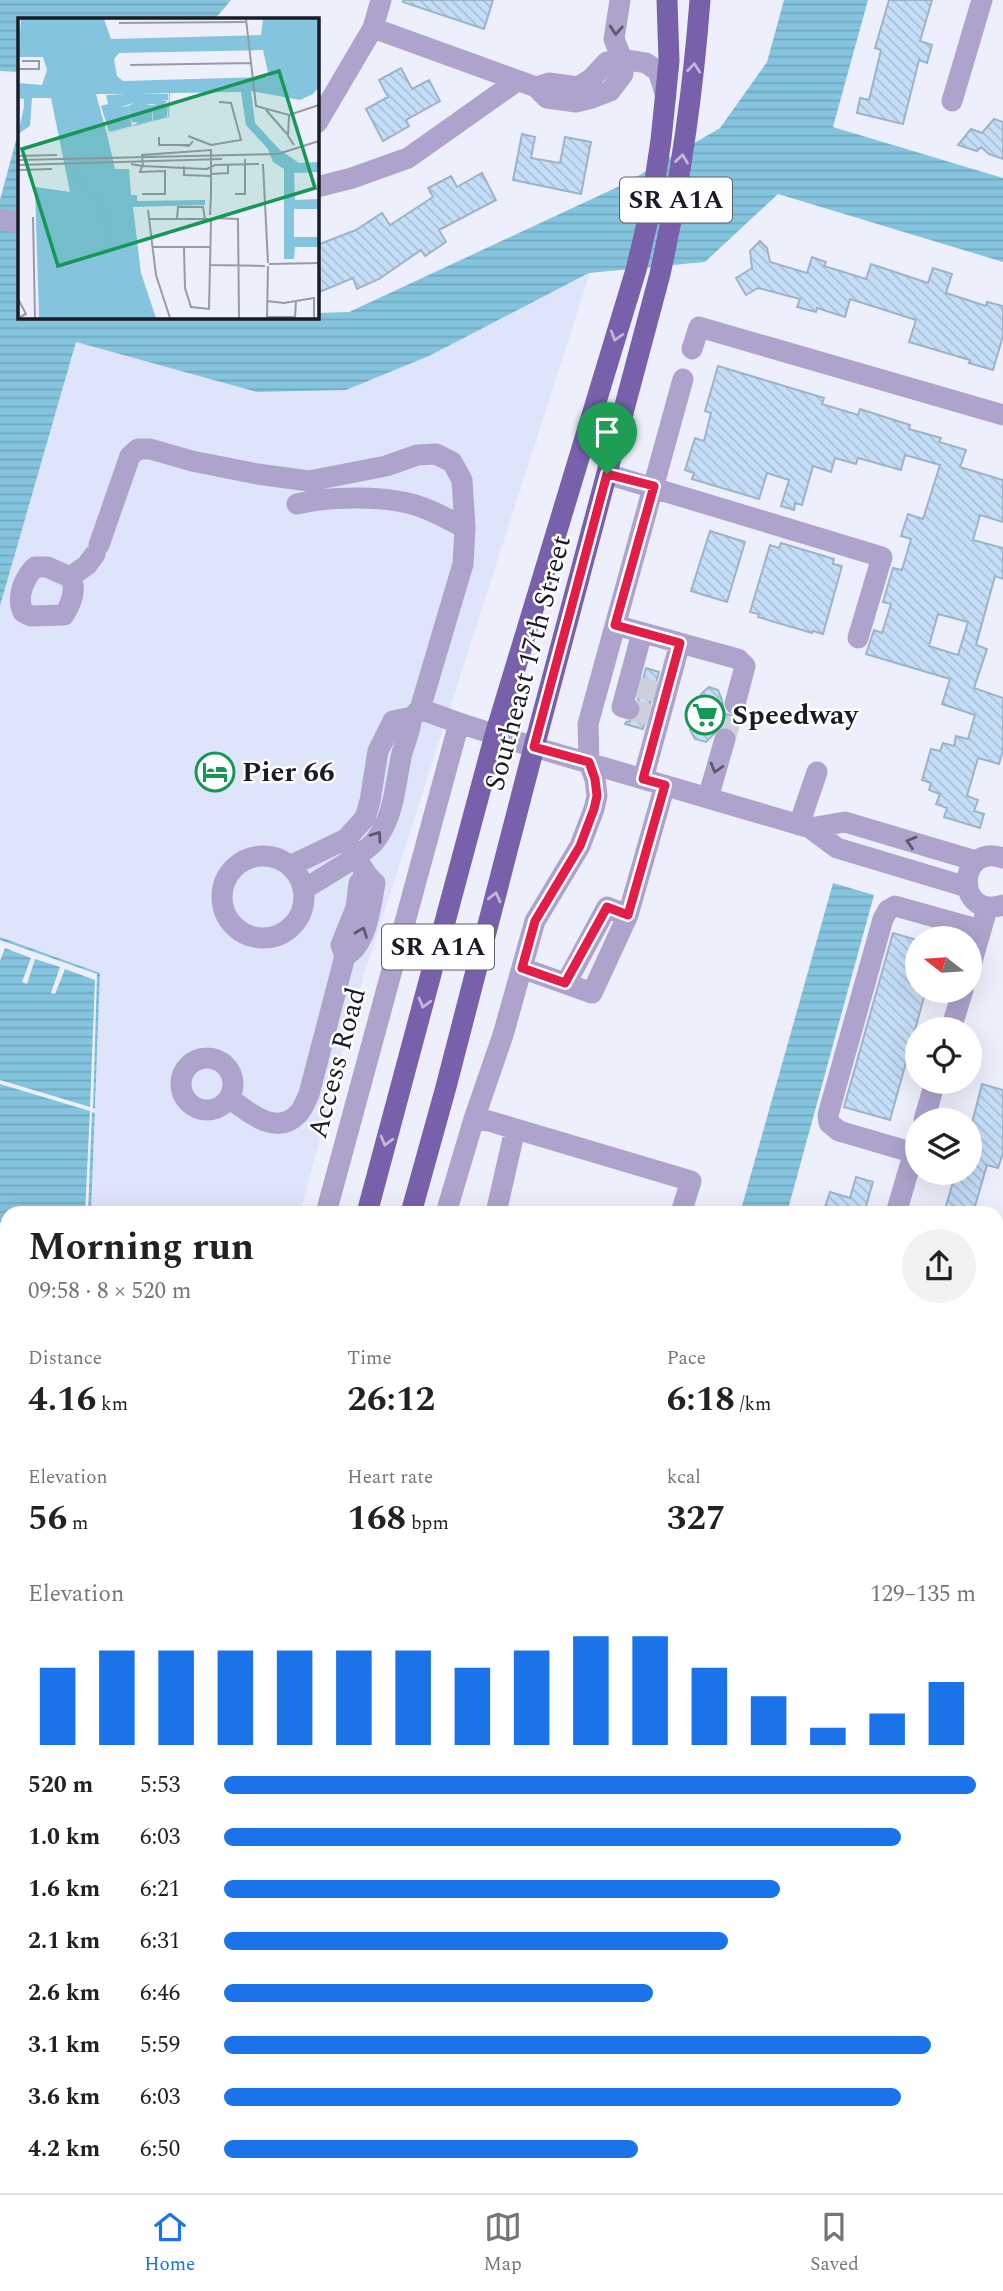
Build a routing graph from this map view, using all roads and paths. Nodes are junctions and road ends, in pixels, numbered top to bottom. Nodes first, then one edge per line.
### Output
1 (381, 0) edge
2 (620, 0) edge
3 (667, 0) edge
4 (700, 0) edge
5 (982, 0) edge
6 (373, 28) junction
7 (622, 59) junction
8 (526, 84) junction
9 (666, 96) junction
10 (952, 101) dead end
11 (318, 121) edge
12 (318, 187) edge
13 (0, 219) edge
14 (18, 223) edge
15 (692, 349) dead end
16 (683, 379) dead end
17 (1003, 415) edge
18 (607, 474) junction
19 (654, 486) junction
20 (297, 504) dead end
21 (466, 528) junction
22 (70, 577) dead end
23 (615, 625) junction
24 (642, 633) junction
25 (858, 638) dead end
26 (680, 643) junction
27 (735, 704) tunnel mouth
28 (629, 709) dead end
29 (416, 713) junction
30 (459, 723) junction
31 (495, 736) junction
32 (725, 739) tunnel mouth
33 (534, 747) junction
34 (589, 762) junction
35 (817, 772) dead end
36 (643, 779) junction
37 (665, 785) junction
38 (708, 798) junction
39 (804, 826) junction
40 (351, 847) junction
41 (1003, 856) edge
42 (976, 861) junction
43 (290, 866) junction
44 (967, 887) junction
45 (303, 890) junction
46 (995, 906) edge
47 (967, 926) edge
48 (982, 928) edge
49 (522, 968) junction
50 (229, 1098) dead end
51 (474, 1119) junction
52 (515, 1129) junction
53 (905, 1146) edge
54 (905, 1182) edge
55 (328, 1206) edge
56 (369, 1206) edge
57 (413, 1206) edge
58 (448, 1206) edge
59 (498, 1206) edge
60 (683, 1206) edge
61 (898, 1206) edge

1 - 6 street
2 -> 7 street
3 - 9 main road, SR A1A
18 -> 4 main road, Southeast 17th Street / SR A1A
5 - 10 street
6 - 8 street
6 - 11 street
7 - 8 street
7 - 9 street
8 - 12 street
9 -> 31 main road, Southeast 17th Street / SR A1A
13 - 14 street
15 - 17 street
16 - 19 street
18 - 19 street
18 - 33 main road, Southeast 17th Street / SR A1A
19 - 23 street
19 - 25 street
20 - 21 street
21 - 22 street
21 - 29 street
23 - 24 street
23 - 34 street
24 - 26 street
24 - 28 street
26 - 27 street
26 - 36 street
29 - 30 street
29 - 40 street
30 - 31 street
30 - 55 street, Access Road
31 - 33 street
31 -> 56 main road, Southeast 17th Street / SR A1A
32 -> 38 street
33 - 34 street
57 -> 33 main road, Southeast 17th Street / SR A1A
34 - 36 street
34 - 49 street
35 - 39 street
36 - 37 street
37 - 38 street
37 - 49 street
38 - 39 street
42 -> 39 street
39 - 44 street
40 - 43 street
40 - 45 street
40 - 50 street
41 - 42 street
42 - 44 street
43 - 45 street
43 - 45 street
44 - 46 street
46 - 48 street
47 - 53 street
49 - 51 street
51 - 52 street
51 - 58 street
52 - 59 street
52 - 60 street
54 - 61 street

